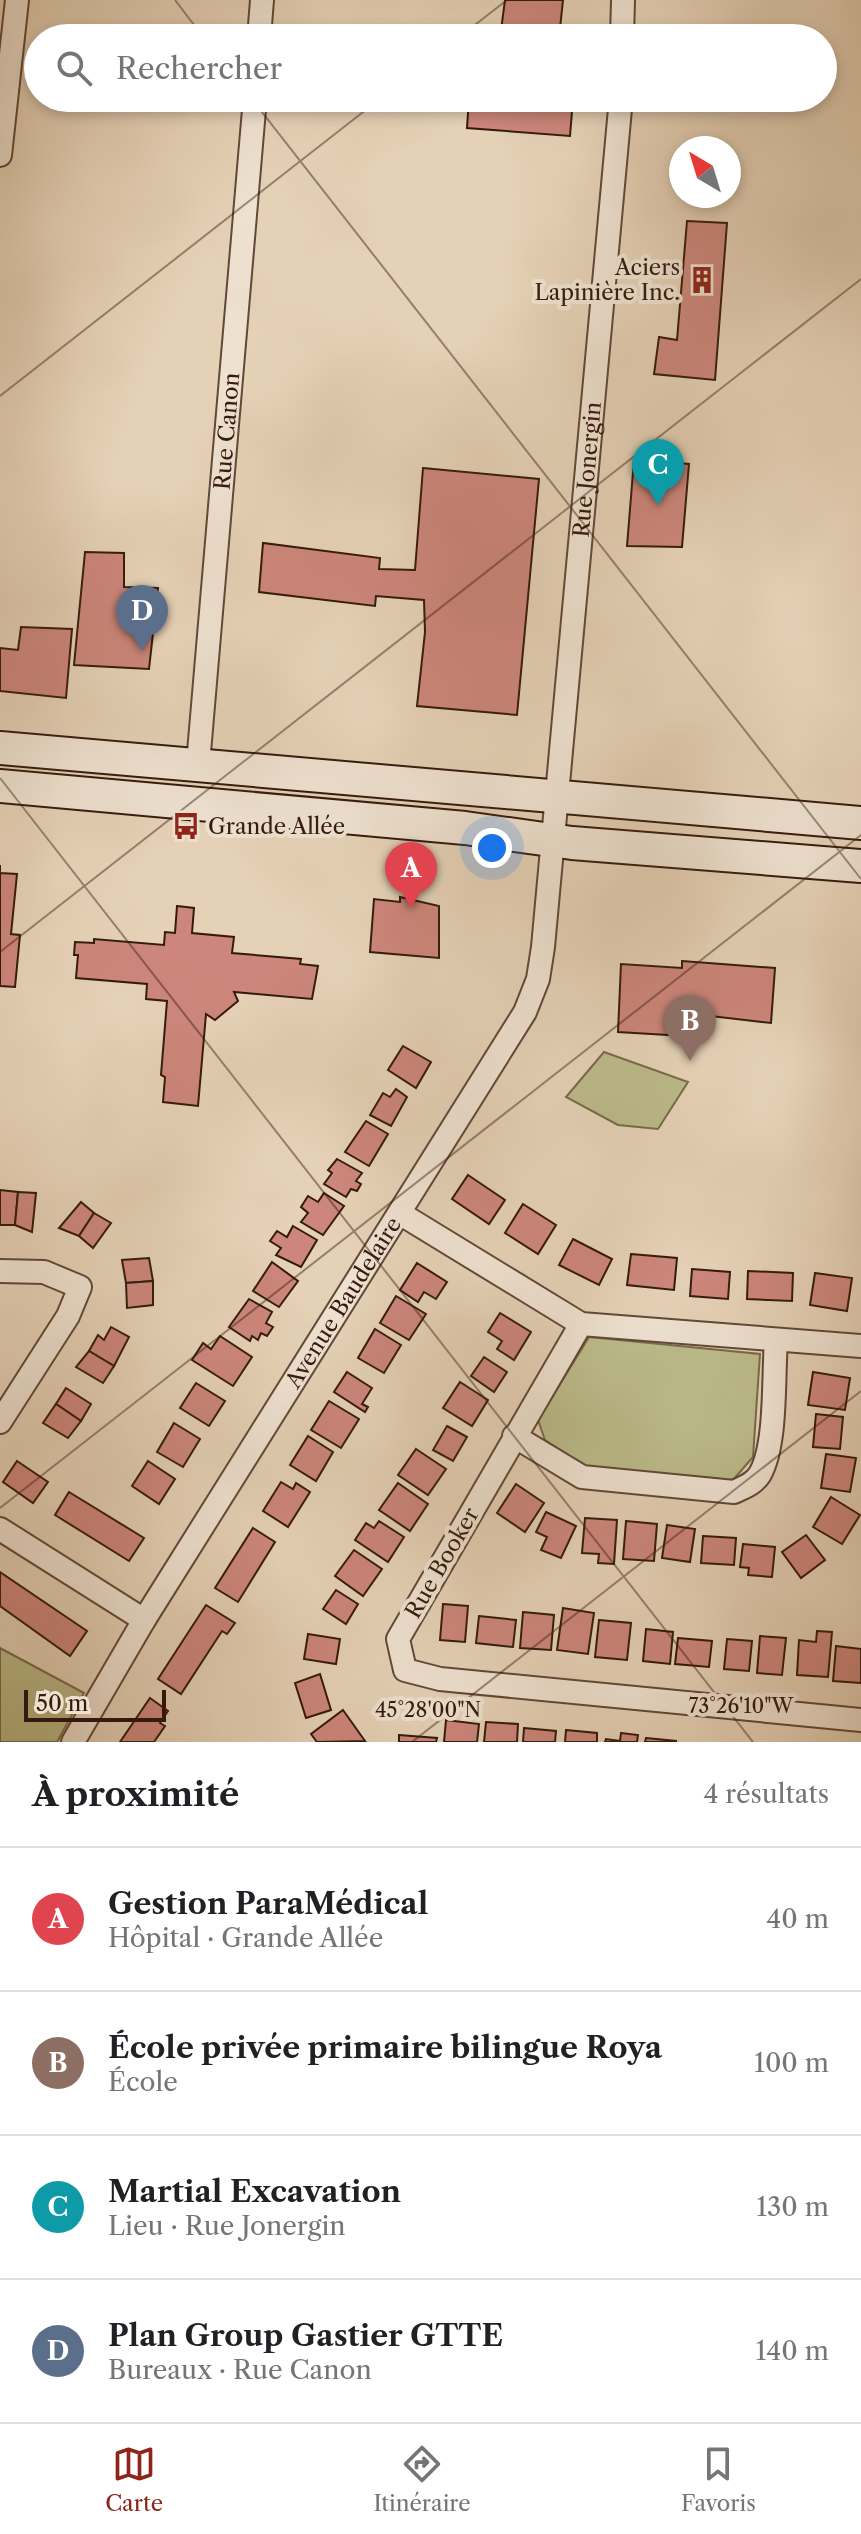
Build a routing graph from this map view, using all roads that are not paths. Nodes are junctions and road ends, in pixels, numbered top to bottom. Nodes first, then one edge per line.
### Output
1 (262, 0) edge
2 (623, 0) edge
3 (11, 6) edge
4 (260, 24) edge
5 (622, 24) edge
6 (254, 112) edge
7 (620, 112) edge
8 (0, 155) edge
9 (0, 748) edge
10 (198, 764) junction
11 (0, 786) edge
12 (557, 796) junction
13 (861, 823) edge
14 (552, 841) junction
15 (861, 866) edge
16 (401, 1214) junction
17 (0, 1271) edge
18 (581, 1324) junction
19 (776, 1341) junction
20 (861, 1346) edge
21 (0, 1422) edge
22 (514, 1436) junction
23 (0, 1529) edge
24 (144, 1620) junction
25 (861, 1720) edge
26 (73, 1742) edge

1 - 4 street
2 - 5 street
3 - 8 street
6 - 10 street, Rue Canon
7 - 12 street, Rue Jonergin
9 - 10 main road
10 - 12 main road
11 - 14 main road
12 - 13 main road
12 - 14 street, Rue Jonergin
14 - 15 main road
14 - 16 street, Avenue Baudelaire
16 - 18 street
16 - 24 street, Avenue Baudelaire
17 - 21 street
18 - 19 street
18 - 22 street, Rue Booker
19 - 20 street
19 - 22 street
22 - 25 street, Rue Booker
23 - 24 street
24 - 26 street, Avenue Baudelaire

